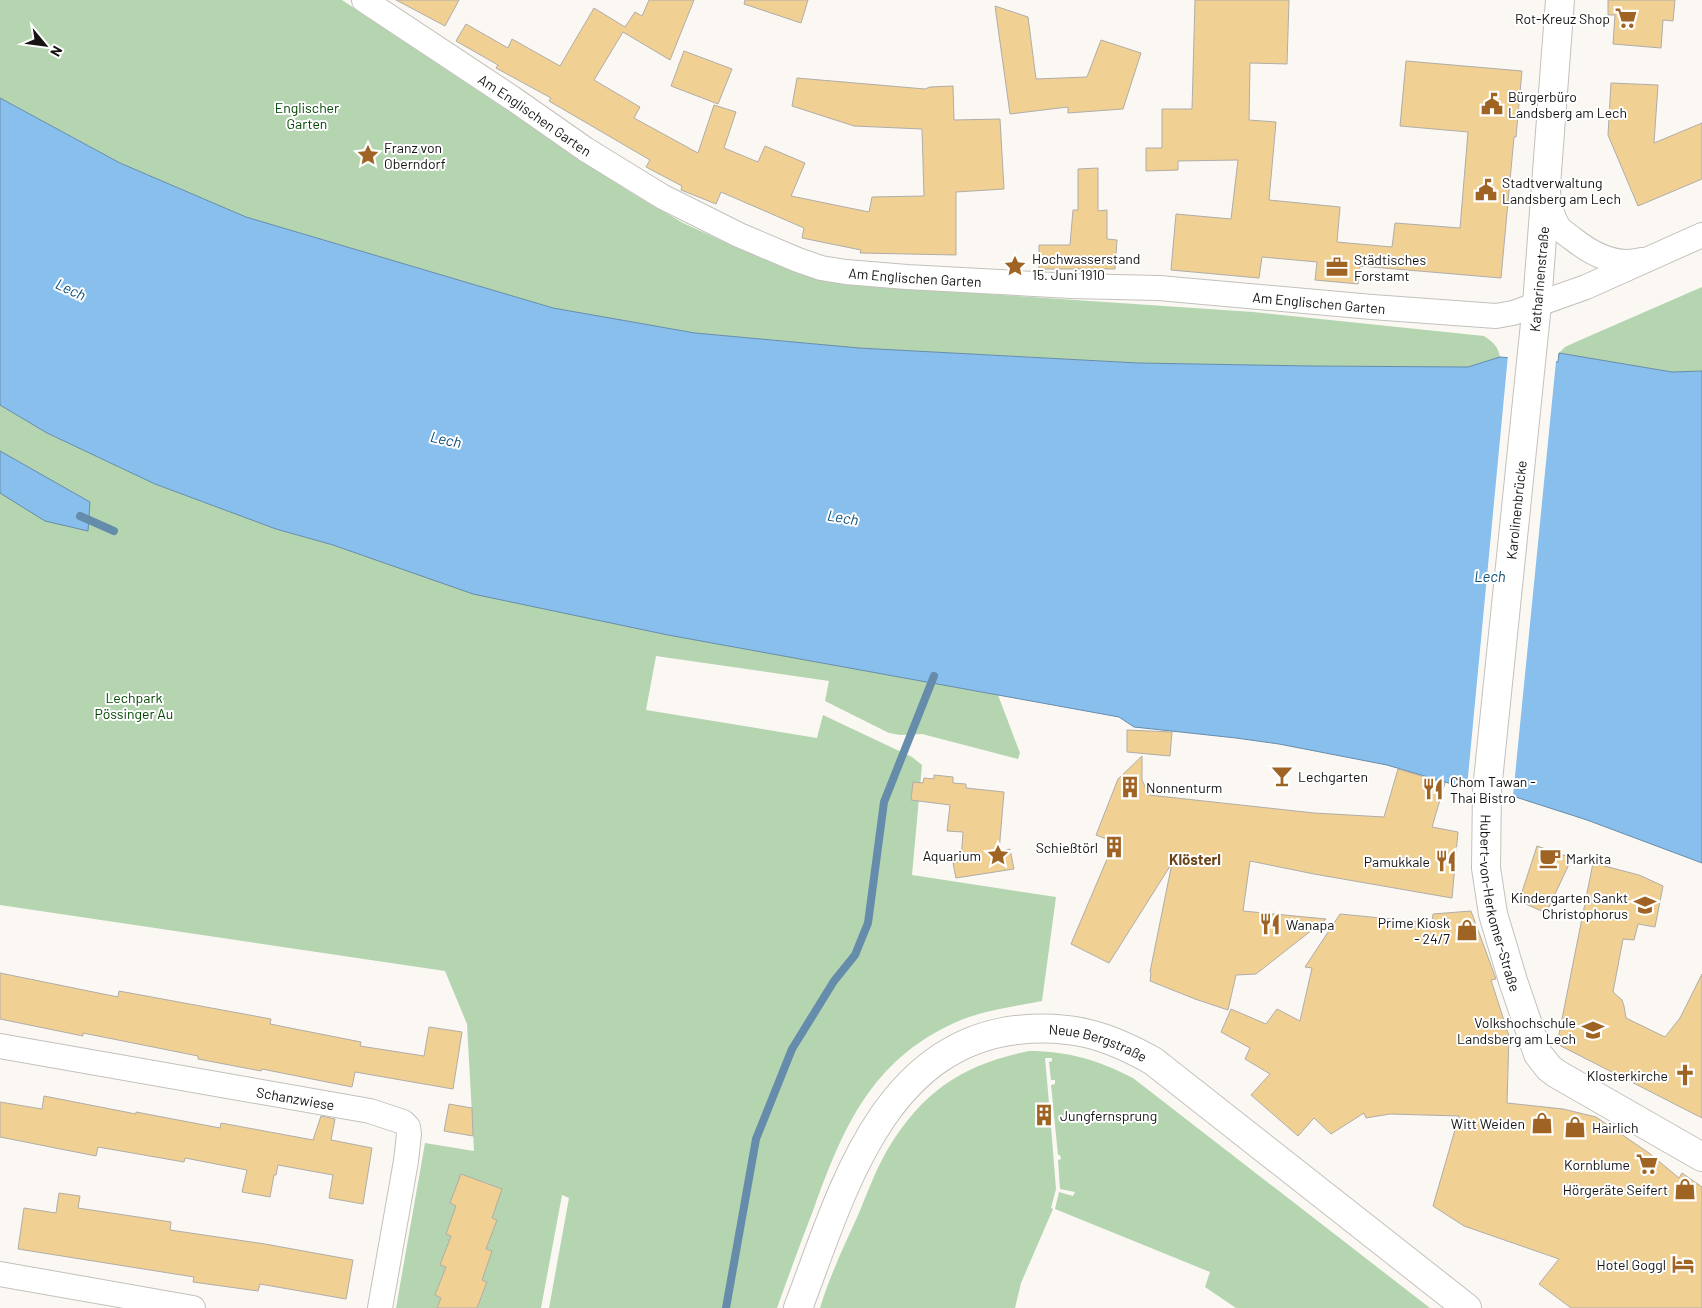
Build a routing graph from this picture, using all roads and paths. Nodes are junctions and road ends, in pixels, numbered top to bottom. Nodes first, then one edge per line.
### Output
1 (364, 0) edge
2 (1560, 0) edge
3 (1547, 185) junction
4 (1702, 235) edge
5 (1666, 252) junction
6 (1537, 304) junction
7 (1533, 349) joint
8 (1487, 790) joint
9 (0, 1046) edge
10 (1702, 1158) edge
11 (0, 1274) edge
12 (193, 1308) edge
13 (380, 1308) edge
14 (798, 1308) edge
15 (1467, 1308) edge

1 - 6 street, Am Englischen Garten
2 - 3 main road, Katharinenstraße
3 - 5 street
3 - 6 main road, Katharinenstraße
4 - 5 street
5 - 6 street, Am Englischen Garten
6 - 7 main road, Katharinenstraße
7 - 8 main road, Karolinenbrücke
8 - 10 main road, Hubert-von-Herkomer-Straße
9 - 13 street, Schanzwiese
11 - 12 street
14 - 15 main road, Neue Bergstraße

